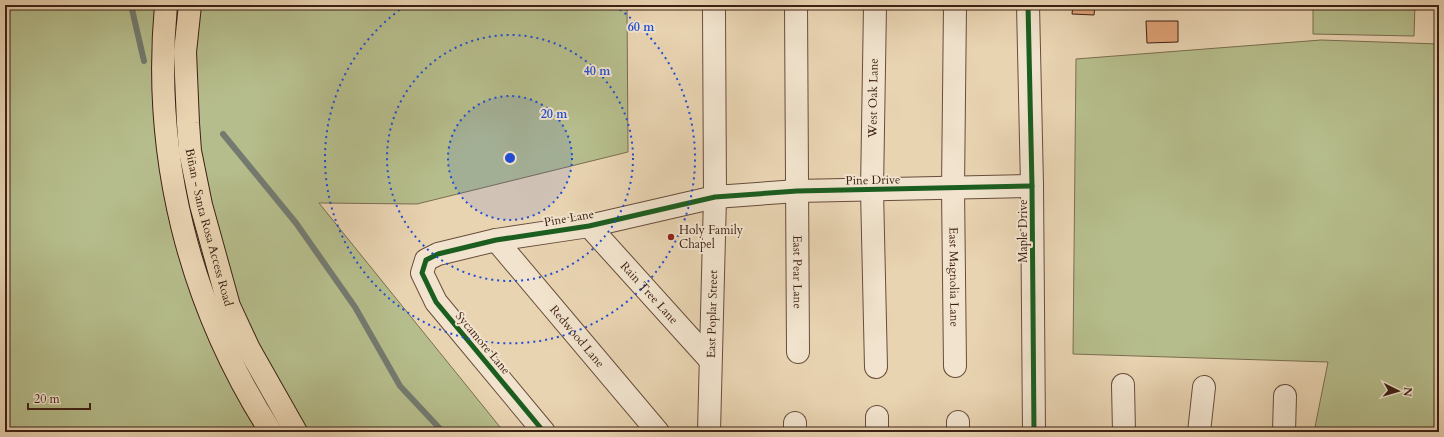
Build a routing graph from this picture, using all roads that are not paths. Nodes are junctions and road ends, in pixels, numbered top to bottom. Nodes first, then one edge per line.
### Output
1 (166, 5) edge
2 (190, 5) edge
3 (796, 5) edge
4 (955, 5) edge
5 (1028, 5) edge
6 (875, 6) edge
7 (714, 10) dead end
8 (190, 151) junction
9 (168, 154) junction
10 (1032, 186) junction
11 (953, 188) junction
12 (872, 190) junction
13 (798, 192) junction
14 (715, 197) junction
15 (589, 226) junction
16 (496, 240) junction
17 (426, 260) joint
18 (798, 352) dead end
19 (710, 360) junction
20 (955, 366) dead end
21 (876, 367) dead end
22 (1123, 385) dead end
23 (1204, 387) dead end
24 (1285, 396) dead end
25 (271, 432) edge
26 (296, 432) edge
27 (544, 432) edge
28 (658, 432) edge
29 (709, 432) edge
30 (1034, 432) edge
31 (1124, 432) edge
32 (1199, 432) edge
33 (1284, 432) edge

1 - 9 main road, Biñan - Santa Rosa Access Road
2 - 8 main road, Biñan - Santa Rosa Access Road
3 - 13 street, East Pear Lane
4 - 11 street, East Magnolia Lane
5 - 10 street, Maple Drive
6 - 12 street, West Oak Lane
7 - 14 street, East Poplar Street
8 - 9 main road
8 - 26 main road, Biñan - Santa Rosa Access Road
9 - 25 main road, Biñan - Santa Rosa Access Road
10 - 11 street, Pine Drive
10 - 30 street, Maple Drive
11 - 12 street, Pine Drive
11 - 20 street, East Magnolia Lane
12 - 13 street, Pine Drive
12 - 21 street, West Oak Lane
13 - 14 street, Pine Drive
13 - 18 street, East Pear Lane
14 - 15 street, Pine Lane
14 - 19 street, East Poplar Street
15 - 16 street, Pine Lane
15 - 19 street, Rain Tree Lane
16 - 17 street, Pine Lane
16 - 28 street, Redwood Lane
17 - 27 street, Sycamore Lane
19 - 29 street, East Poplar Street
22 - 31 street
23 - 32 street
24 - 33 street

